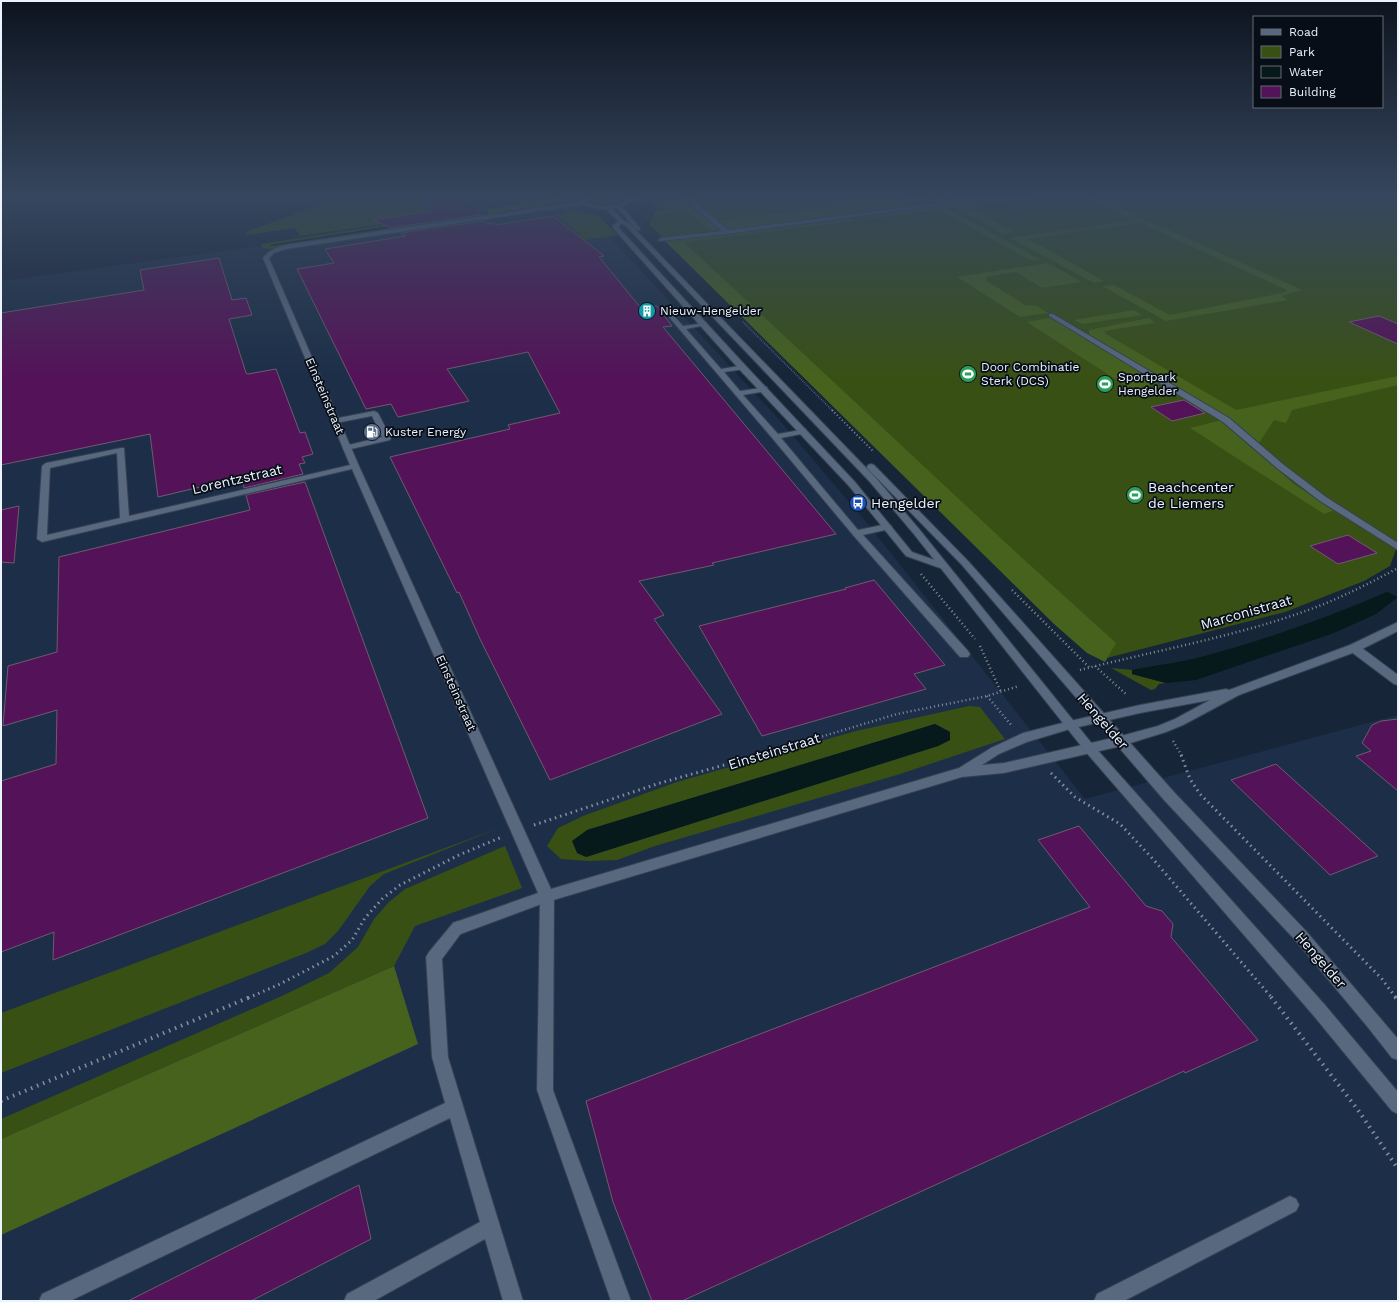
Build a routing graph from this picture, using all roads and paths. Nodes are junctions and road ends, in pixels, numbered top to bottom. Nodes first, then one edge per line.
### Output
1 (268, 255) edge
2 (640, 255) edge
3 (657, 255) edge
4 (664, 255) edge
5 (1051, 315) dead end
6 (671, 316) dead end
7 (704, 324) junction
8 (682, 328) junction
9 (742, 366) junction
10 (719, 371) junction
11 (764, 389) junction
12 (739, 393) junction
13 (336, 422) junction
14 (804, 431) junction
15 (776, 436) junction
16 (347, 448) junction
17 (355, 466) junction
18 (125, 520) junction
19 (886, 527) junction
20 (856, 533) junction
21 (1398, 547) edge
22 (943, 566) junction
23 (1398, 568) edge
24 (1398, 626) edge
25 (1354, 648) junction
26 (964, 654) dead end
27 (1398, 681) edge
28 (1235, 692) junction
29 (1140, 709) junction
30 (1101, 718) junction
31 (1070, 725) junction
32 (1162, 729) junction
33 (1023, 738) junction
34 (1121, 741) junction
35 (1089, 748) junction
36 (1040, 759) junction
37 (962, 772) junction
38 (518, 831) junction
39 (547, 896) junction
40 (1398, 1000) edge
41 (1398, 1052) edge
42 (1, 1101) edge
43 (1398, 1105) edge
44 (455, 1107) junction
45 (1398, 1169) edge
46 (1290, 1204) dead end
47 (491, 1226) junction
48 (49, 1301) edge
49 (354, 1301) edge
50 (513, 1301) edge
51 (621, 1301) edge
52 (1104, 1301) edge

1 - 13 street, Einsteinstraat
2 - 7 street
3 - 22 street, Hengelder
4 - 30 street, Hengelder
5 - 21 street
6 - 8 street
7 - 8 street
7 - 9 street
8 - 10 street
9 - 10 street
9 - 11 street
10 - 12 street
11 - 12 street
11 - 14 street
12 - 15 street
13 - 16 street, Einsteinstraat
13 - 16 street
14 - 15 street
14 - 19 street
15 - 20 street
16 - 17 street, Einsteinstraat
17 - 18 street, Lorentzstraat
17 - 38 street, Einsteinstraat
18 - 18 street, Lorentzstraat
19 - 20 street
19 - 22 street
20 - 26 street
22 - 31 street, Hengelder
23 - 29 path, Marconistraat
24 - 25 street
25 - 27 street
25 - 28 street
28 - 29 street
28 - 32 street
29 - 30 street
30 - 31 street
30 - 34 street, Hengelder
31 - 33 street
31 - 35 street, Hengelder
32 - 34 street
32 - 40 path, Hengelder
33 - 37 street
33 - 38 path, Einsteinstraat
34 - 35 street
34 - 41 street, Hengelder
35 - 36 street
35 - 43 street, Hengelder
36 - 37 street
36 - 45 path
37 - 39 street
38 - 39 street, Einsteinstraat
38 - 42 path
39 - 44 street
39 - 51 street
44 - 47 street
44 - 48 street
46 - 52 street
47 - 49 street
47 - 50 street

